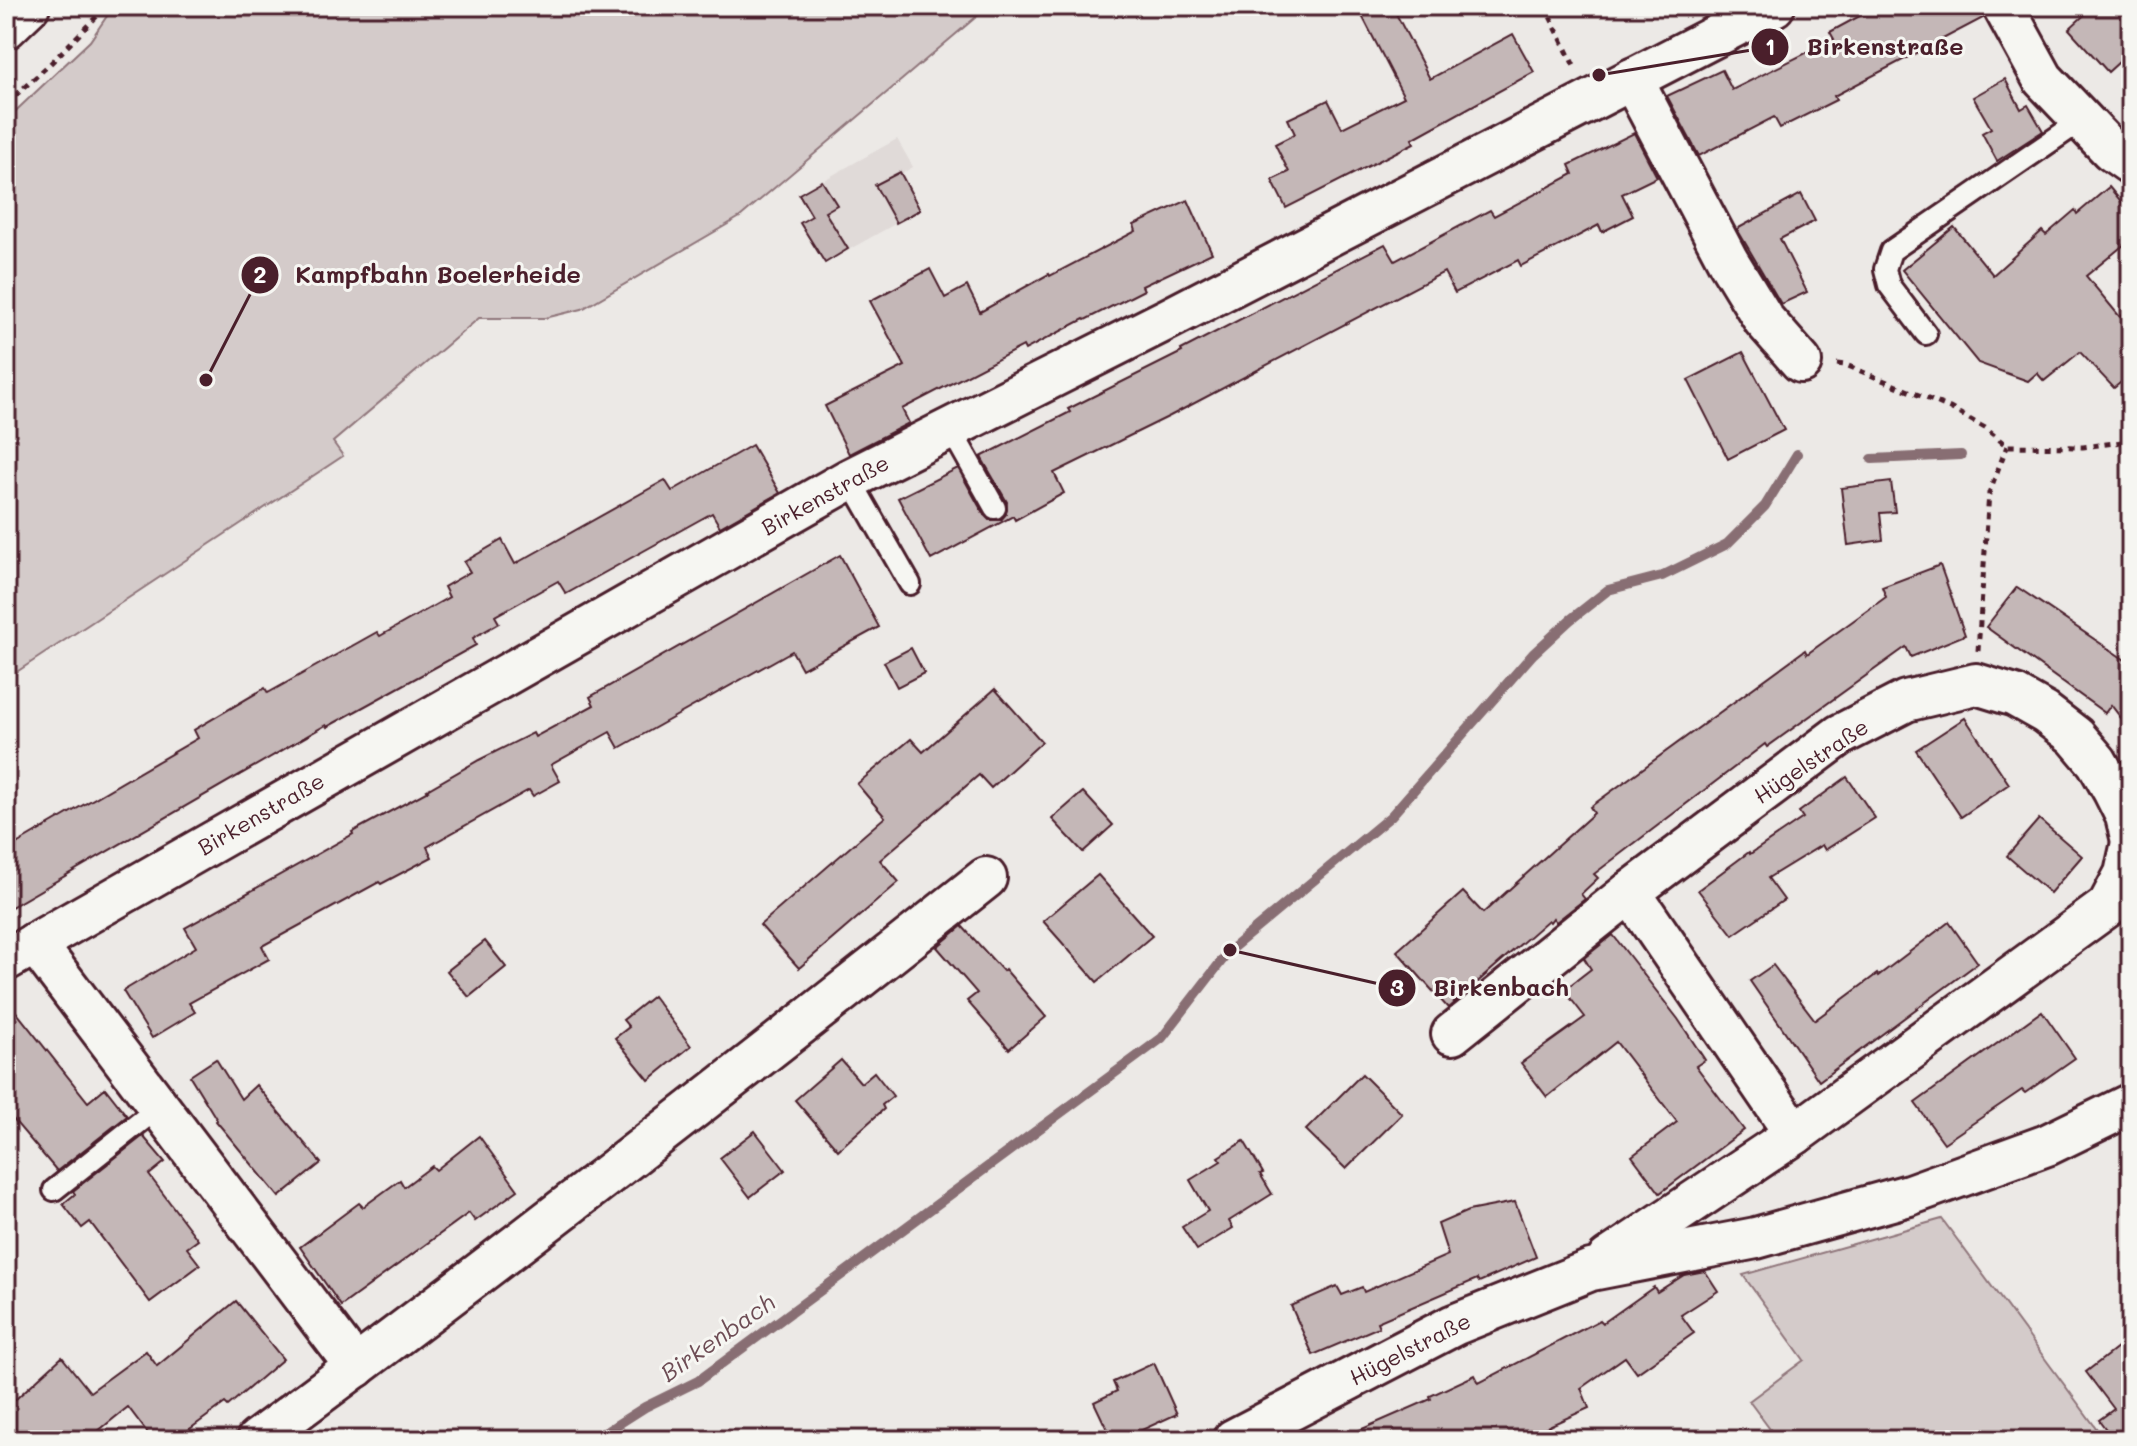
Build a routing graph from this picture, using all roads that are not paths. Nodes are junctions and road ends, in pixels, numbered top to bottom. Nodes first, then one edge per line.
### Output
1 (29, 6) edge
2 (1774, 6) edge
3 (2003, 6) edge
4 (6, 28) edge
5 (1632, 79) junction
6 (2082, 120) junction
7 (2131, 164) edge
8 (1926, 334) dead end
9 (1801, 362) road end
10 (950, 428) junction
11 (850, 479) junction
12 (995, 508) dead end
13 (910, 584) dead end
14 (2131, 837) edge
15 (2131, 847) edge
16 (986, 878) dead end
17 (1630, 892) junction
18 (21, 951) edge
19 (1452, 1034) dead end
20 (2131, 1104) edge
21 (159, 1107) junction
22 (1795, 1134) junction
23 (54, 1190) dead end
24 (1591, 1270) junction
25 (356, 1367) junction
26 (257, 1440) edge
27 (1233, 1440) edge

1 - 4 street
2 - 5 street, Birkenstraße
3 - 6 street
5 - 9 street
5 - 10 street, Birkenstraße
6 - 7 street
6 - 8 lane
10 - 11 street, Birkenstraße
10 - 12 lane
11 - 13 lane
11 - 18 street, Birkenstraße
14 - 17 street, Hügelstraße
15 - 22 street, Hügelstraße
16 - 25 street
17 - 19 street, Hügelstraße
17 - 22 street
18 - 21 street, Birkenstraße
20 - 24 street, Hügelstraße
21 - 23 lane
21 - 25 street, Birkenstraße
22 - 24 street, Hügelstraße
24 - 27 street, Hügelstraße
25 - 26 street

